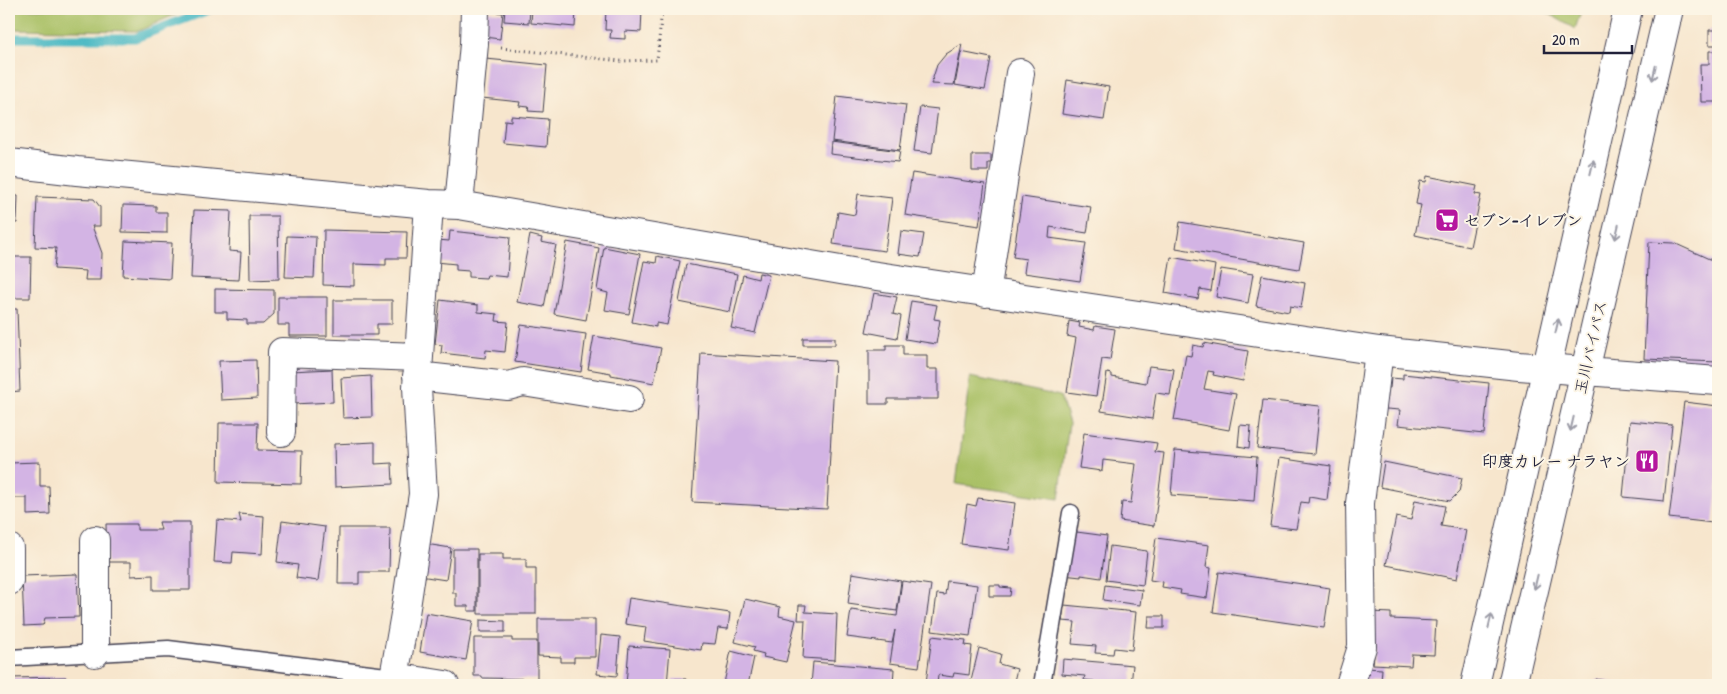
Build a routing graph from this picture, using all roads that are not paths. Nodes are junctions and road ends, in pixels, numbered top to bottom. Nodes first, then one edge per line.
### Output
1 (475, 9) edge
2 (1628, 9) edge
3 (1669, 9) edge
4 (1020, 73) dead end
5 (9, 163) edge
6 (429, 204) junction
7 (459, 205) junction
8 (986, 292) junction
9 (1379, 352) junction
10 (418, 367) junction
11 (1547, 368) junction
12 (1585, 372) junction
13 (1718, 381) edge
14 (629, 399) dead end
15 (281, 432) dead end
16 (1071, 513) dead end
17 (95, 540) dead end
18 (10, 548) edge
19 (9, 581) edge
20 (1484, 647) junction
21 (95, 653) junction
22 (1520, 654) junction
23 (9, 658) edge
24 (394, 677) junction
25 (445, 685) edge
26 (1042, 685) edge
27 (1350, 685) edge
28 (1475, 685) edge
29 (1512, 685) edge

1 - 7 main road
11 -> 2 main road
3 -> 12 main road, 玉川バイパス
4 - 8 main road
5 - 6 main road
6 - 7 main road
6 - 10 main road
7 - 8 main road
8 - 9 main road
9 - 11 main road
9 - 27 main road
10 - 14 main road
10 - 15 main road
10 - 24 main road
11 - 12 main road
20 -> 11 main road
12 - 13 main road
12 -> 22 main road, 玉川バイパス
16 - 26 lane
17 - 21 main road
18 - 19 main road
20 - 22 main road
20 - 28 main road
21 - 23 lane
21 - 24 lane
22 - 29 main road, 玉川バイパス
24 - 25 main road

